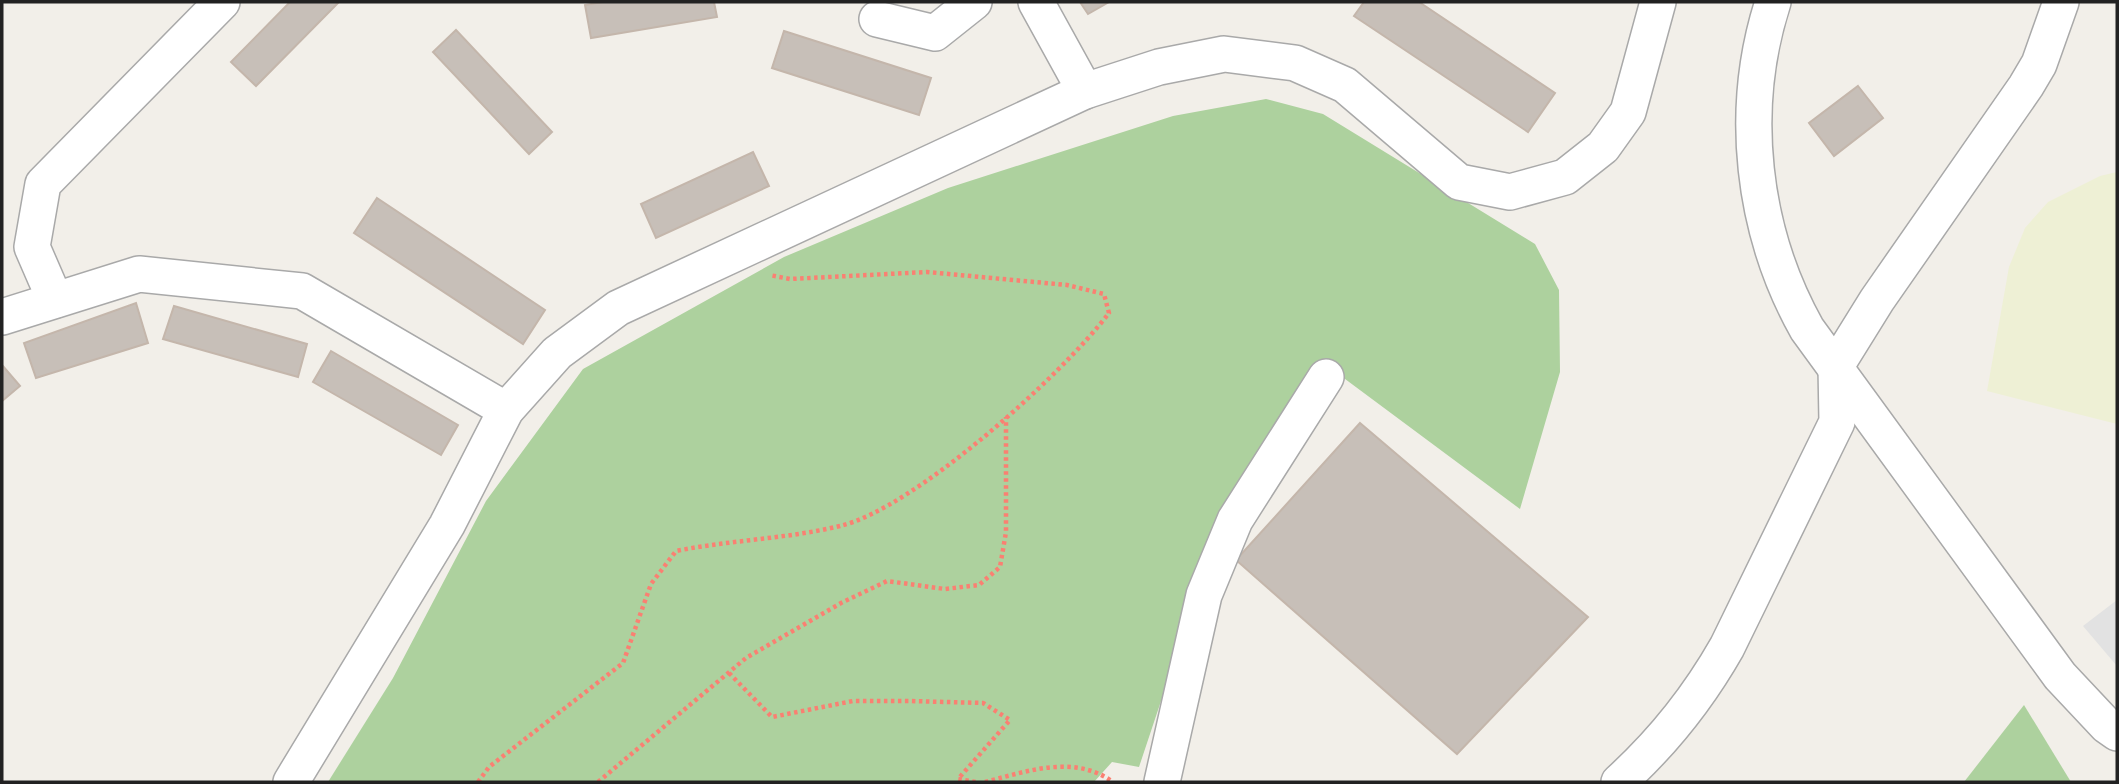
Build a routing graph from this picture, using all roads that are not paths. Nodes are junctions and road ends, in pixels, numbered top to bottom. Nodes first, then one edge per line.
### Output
1 (222, 2) edge
2 (974, 2) edge
3 (1036, 2) edge
4 (1658, 2) edge
5 (1773, 2) edge
6 (2061, 2) edge
7 (877, 19) dead end
8 (1085, 90) junction
9 (55, 300) junction
10 (2, 317) edge
11 (1836, 366) junction
12 (1326, 377) dead end
13 (506, 410) junction
14 (2117, 733) edge
15 (290, 782) edge
16 (1162, 782) edge
17 (1619, 782) edge

1 - 9 street
2 - 7 street
3 - 8 street
4 - 8 street
5 - 11 street
6 - 11 street
8 - 13 street
9 - 10 street
9 - 13 street
11 - 14 street
11 - 17 street
12 - 16 street
13 - 15 street

